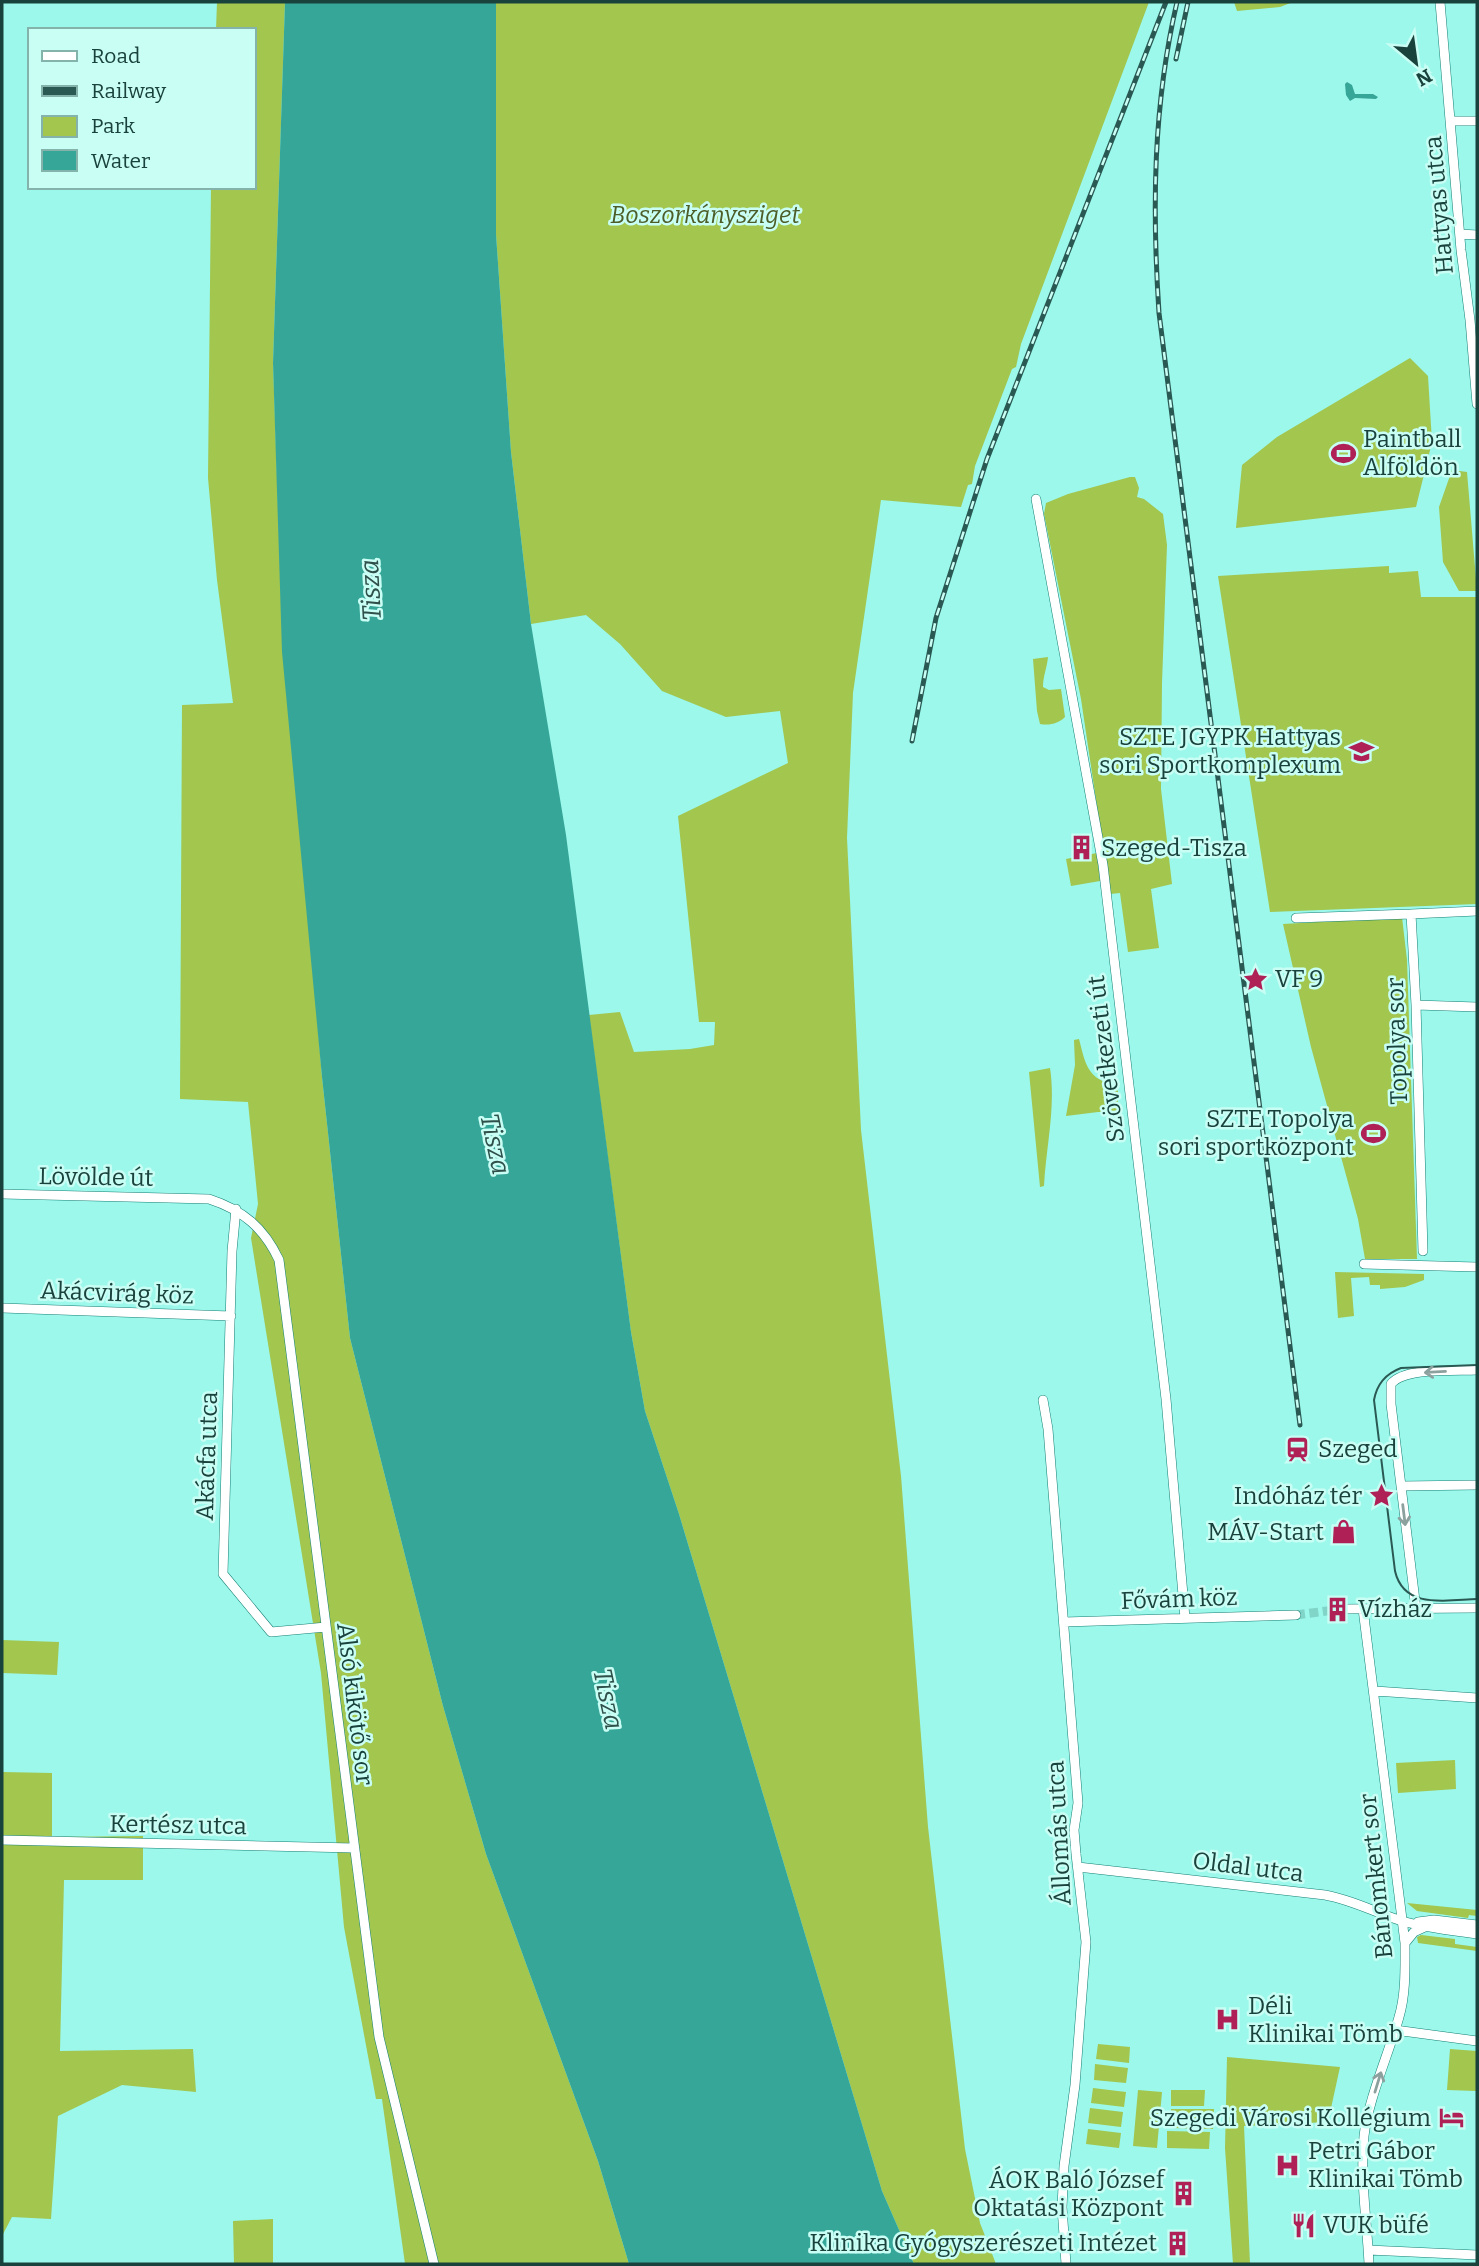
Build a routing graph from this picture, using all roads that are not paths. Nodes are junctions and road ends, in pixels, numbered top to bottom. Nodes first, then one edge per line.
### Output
1 (1440, 2) edge
2 (1451, 121) junction
3 (1477, 121) edge
4 (1460, 234) junction
5 (1477, 234) edge
6 (1474, 320) edge
7 (1477, 404) edge
8 (1036, 499) dead end
9 (1477, 911) edge
10 (1411, 914) junction
11 (1296, 918) dead end
12 (1416, 1005) junction
13 (1477, 1007) edge
14 (2, 1194) edge
15 (189, 1198) joint
16 (236, 1209) junction
17 (1423, 1251) dead end
18 (1364, 1264) dead end
19 (1477, 1267) edge
20 (2, 1308) edge
21 (230, 1316) junction
22 (1477, 1370) edge
23 (1043, 1400) dead end
24 (1477, 1485) edge
25 (1401, 1486) junction
26 (1477, 1608) edge
27 (1342, 1609) tunnel mouth
28 (1363, 1609) junction
29 (1416, 1609) junction
30 (1296, 1615) tunnel mouth
31 (1185, 1618) junction
32 (1064, 1622) junction
33 (326, 1627) junction
34 (1375, 1691) junction
35 (1477, 1698) edge
36 (2, 1840) edge
37 (354, 1848) junction
38 (1078, 1867) junction
39 (1401, 1900) junction
40 (1380, 1913) junction
41 (1406, 1922) junction
42 (1477, 1925) edge
43 (1425, 1927) junction
44 (1477, 1934) edge
45 (1405, 1943) junction
46 (1395, 2030) junction
47 (1477, 2042) edge
48 (1368, 2250) junction
49 (1477, 2255) edge
50 (434, 2264) edge
51 (1066, 2264) edge
52 (1369, 2264) edge

1 - 2 street, Hattyas utca
2 - 3 street
2 - 4 street, Hattyas utca
4 - 5 street
4 - 6 street, Hattyas utca
6 - 7 street, Hattyas utca
8 - 31 street, Szövetkezeti út
9 - 10 street
10 - 11 street
10 - 12 street, Topolya sor
12 - 13 street
12 - 17 street, Topolya sor
14 - 15 street, Lövölde út
15 - 16 street, Alsó kikötő sor
16 - 21 street, Akácfa utca
16 - 33 street, Alsó kikötő sor
18 - 19 street
20 - 21 street, Akácvirág köz
21 - 33 street, Akácfa utca
22 -> 25 street
23 - 32 street, Állomás utca
24 - 25 street
25 -> 29 street
26 - 29 street
27 - 28 street
28 - 29 street
28 - 34 street, Bánomkert sor
30 - 31 street, Fővám köz
31 - 32 street, Fővám köz
32 - 38 street, Állomás utca
33 - 37 street, Alsó kikötő sor
34 - 35 street
34 - 39 street, Bánomkert sor
36 - 37 street, Kertész utca
37 - 50 street, Alsó kikötő sor
38 - 40 street, Oldal utca
38 - 51 street, Állomás utca
39 - 40 street
39 - 41 street, Bánomkert sor
40 - 41 street, Oldal utca
41 - 42 street, Oldal utca
41 - 43 street, Oldal utca
41 - 45 street, Bánomkert sor
43 - 44 street, Oldal utca
43 - 45 street
45 - 46 street, Bánomkert sor
46 - 47 street
48 -> 46 street, Bánomkert sor
48 - 49 street
48 - 52 street, Bánomkert sor

